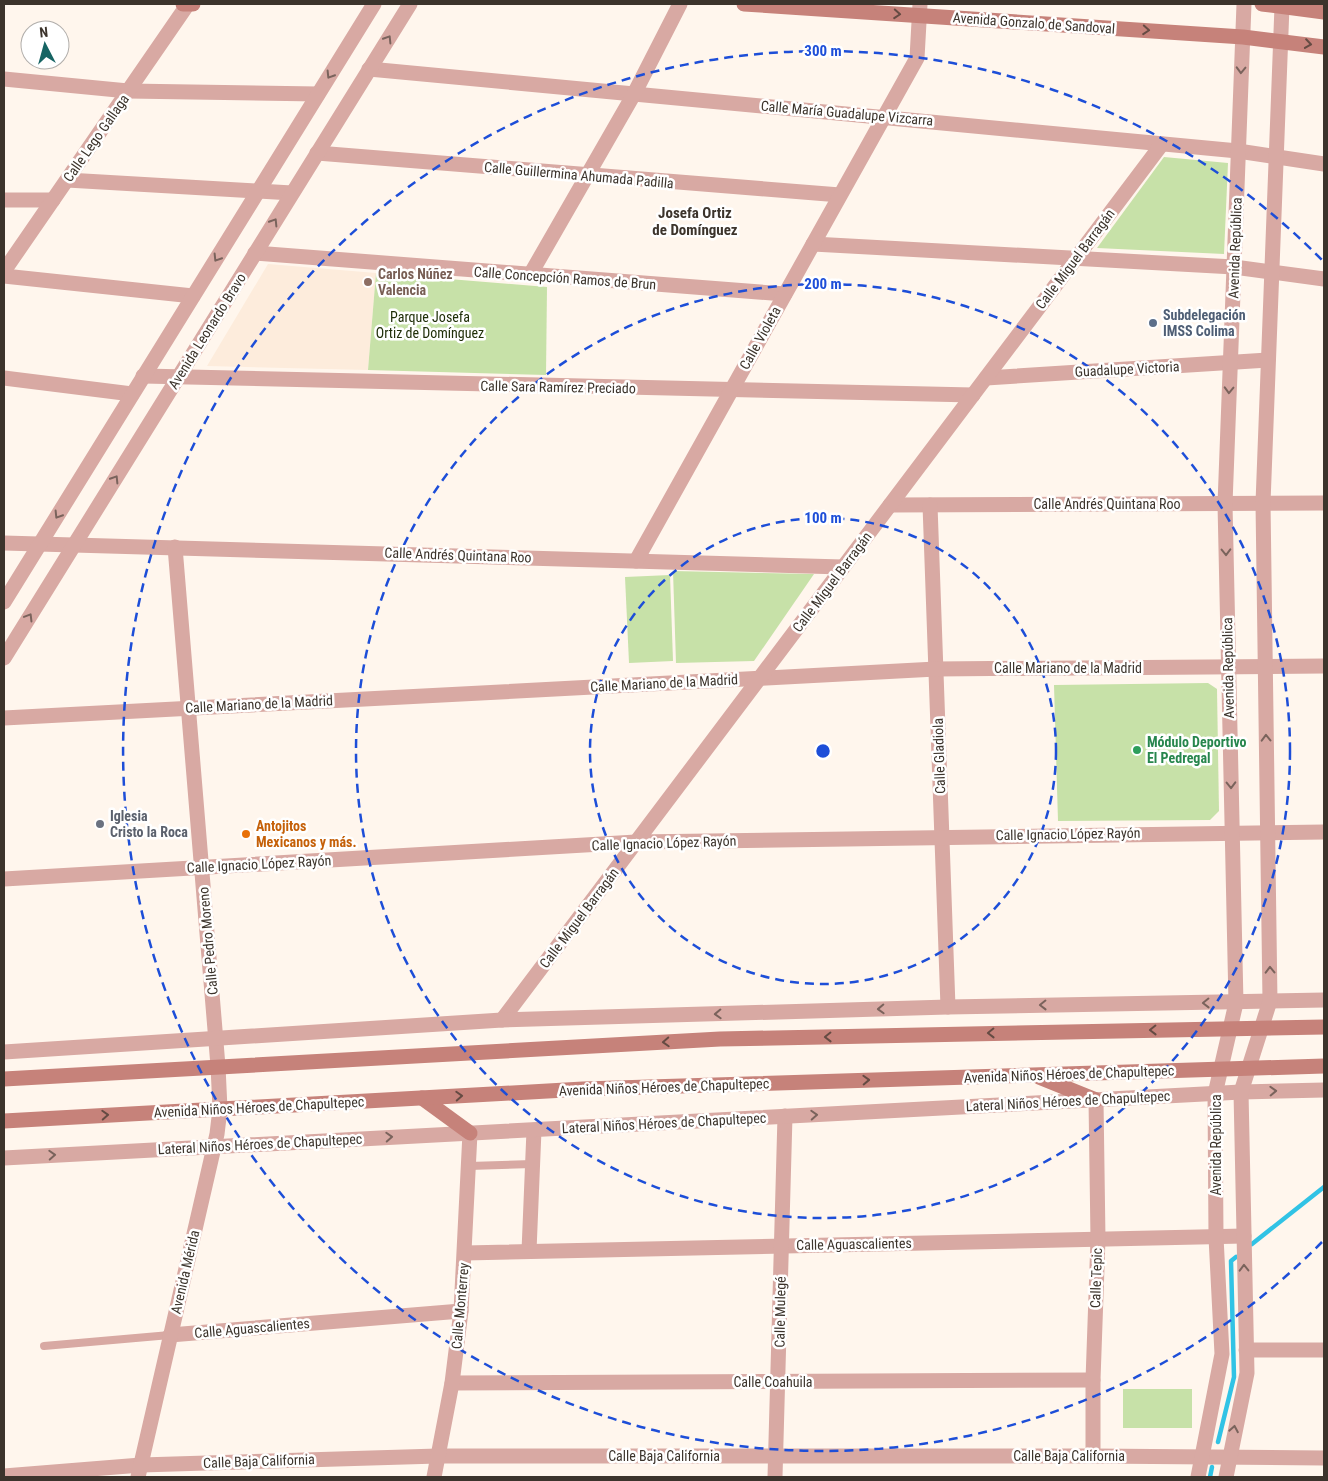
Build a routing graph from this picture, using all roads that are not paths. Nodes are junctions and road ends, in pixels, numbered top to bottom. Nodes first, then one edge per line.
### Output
1 (183, 4) edge
2 (188, 4) edge
3 (193, 4) edge
4 (374, 4) edge
5 (410, 4) edge
6 (680, 4) edge
7 (744, 4) edge
8 (1244, 4) edge
9 (1262, 4) edge
10 (1282, 6) junction
11 (919, 10) edge
12 (1324, 12) edge
13 (1243, 37) junction
14 (1280, 41) junction
15 (1324, 47) edge
16 (369, 69) junction
17 (4, 79) edge
18 (128, 92) junction
19 (318, 94) junction
20 (634, 94) junction
21 (884, 116) junction
22 (1162, 144) junction
23 (1238, 151) junction
24 (317, 153) junction
25 (1276, 156) junction
26 (1324, 164) edge
27 (586, 176) junction
28 (66, 180) junction
29 (258, 191) junction
30 (292, 193) junction
31 (840, 195) junction
32 (4, 200) edge
33 (53, 200) junction
34 (813, 244) junction
35 (255, 253) junction
36 (1075, 259) junction
37 (1234, 267) junction
38 (4, 271) edge
39 (1272, 272) junction
40 (4, 276) edge
41 (530, 276) junction
42 (1324, 279) edge
43 (785, 294) junction
44 (193, 296) junction
45 (1268, 360) junction
46 (1230, 363) junction
47 (143, 376) junction
48 (178, 377) junction
49 (4, 378) edge
50 (986, 378) junction
51 (730, 391) junction
52 (132, 394) junction
53 (972, 395) junction
54 (1324, 503) edge
55 (1225, 504) junction
56 (1263, 504) junction
57 (890, 505) junction
58 (930, 505) junction
59 (4, 543) edge
60 (40, 544) junction
61 (74, 544) junction
62 (175, 547) junction
63 (636, 561) junction
64 (843, 566) junction
65 (4, 602) edge
66 (4, 658) edge
67 (1324, 666) edge
68 (1228, 667) junction
69 (1266, 667) junction
70 (936, 669) junction
71 (759, 678) junction
72 (188, 707) junction
73 (4, 718) edge
74 (1268, 831) junction
75 (1232, 832) junction
76 (1324, 832) edge
77 (942, 836) junction
78 (636, 842) junction
79 (202, 867) junction
80 (4, 879) edge
81 (1324, 1000) edge
82 (1270, 1001) junction
83 (1236, 1002) junction
84 (948, 1007) junction
85 (502, 1020) junction
86 (1324, 1026) edge
87 (1230, 1028) junction
88 (1262, 1028) junction
89 (216, 1040) junction
90 (4, 1052) edge
91 (218, 1066) junction
92 (1324, 1066) edge
93 (1249, 1068) junction
94 (1221, 1069) junction
95 (1033, 1075) junction
96 (4, 1079) edge
97 (1324, 1090) edge
98 (1241, 1092) junction
99 (1215, 1094) junction
100 (422, 1098) junction
101 (1096, 1100) junction
102 (220, 1109) junction
103 (785, 1116) junction
104 (4, 1121) edge
105 (534, 1130) junction
106 (470, 1133) junction
107 (214, 1147) junction
108 (4, 1158) edge
109 (532, 1164) junction
110 (469, 1166) junction
111 (1244, 1236) junction
112 (1216, 1237) junction
113 (1098, 1239) junction
114 (781, 1246) junction
115 (529, 1252) junction
116 (465, 1253) junction
117 (461, 1310) junction
118 (170, 1335) junction
119 (44, 1346) dead end
120 (1246, 1350) junction
121 (1324, 1350) edge
122 (1093, 1380) junction
123 (778, 1382) junction
124 (452, 1383) junction
125 (438, 1456) junction
126 (776, 1456) junction
127 (1093, 1456) junction
128 (1202, 1456) junction
129 (1229, 1458) junction
130 (1324, 1458) edge
131 (140, 1471) edge
132 (4, 1476) edge
133 (434, 1477) edge
134 (775, 1477) edge
135 (1198, 1477) edge
136 (1226, 1477) edge

1 - 2 main road
2 - 3 main road
2 - 18 street, Calle Lego Gallaga
4 -> 19 street
16 -> 5 street, Avenida Leonardo Bravo
6 - 20 street
7 -> 11 main road, Avenida Gonzalo de Sandoval
8 - 13 street, Avenida República
9 - 10 main road
10 - 12 main road
10 - 14 street, Avenida República
11 -> 13 main road, Avenida Gonzalo de Sandoval
11 - 21 street, Calle Violeta
13 - 14 main road, Avenida Gonzalo de Sandoval
13 -> 23 street, Avenida República
14 -> 15 main road, Avenida Gonzalo de Sandoval
14 - 25 street, Avenida República
16 - 20 street, Calle María Guadalupe Vizcarra
16 - 24 street, Avenida Leonardo Bravo
17 - 18 street
18 - 19 street
18 - 28 street, Calle Lego Gallaga
19 - 29 street
20 - 21 street, Calle María Guadalupe Vizcarra
20 - 27 street
21 - 22 street, Calle María Guadalupe Vizcarra
21 - 31 street, Calle Violeta
22 - 23 street, Calle María Guadalupe Vizcarra
22 - 36 street, Calle Miguel Barragán
23 - 25 street, Calle María Guadalupe Vizcarra
23 - 37 street, Avenida República
24 - 27 street, Calle Guillermina Ahumada Padilla
24 - 30 street, Avenida Leonardo Bravo
25 - 26 street, Calle María Guadalupe Vizcarra
25 - 39 street, Avenida República
27 - 31 street, Calle Guillermina Ahumada Padilla
27 - 41 street
28 - 29 street
28 - 33 street, Calle Lego Gallaga
29 - 30 street
29 -> 44 street
35 -> 30 street, Avenida Leonardo Bravo
31 - 34 street, Calle Violeta
32 - 33 street
33 - 38 street, Calle Lego Gallaga
34 - 36 street
34 - 43 street, Calle Violeta
35 - 41 street, Calle Concepción Ramos de Brun
35 - 48 street, Avenida Leonardo Bravo
36 - 37 street
36 - 50 street, Calle Miguel Barragán
37 - 39 street
37 - 46 street, Avenida República
39 - 42 street
39 - 45 street, Avenida República
40 - 44 street
41 - 43 street, Calle Concepción Ramos de Brun
43 - 51 street, Calle Violeta
44 - 47 street
45 - 46 street, Guadalupe Victoria
45 - 56 street, Avenida República
46 - 50 street, Guadalupe Victoria
46 -> 55 street, Avenida República
47 - 48 street, Calle Sara Ramírez Preciado
47 - 52 street
48 - 51 street, Calle Sara Ramírez Preciado
61 -> 48 street, Avenida Leonardo Bravo
49 - 52 street
50 - 53 street, Calle Miguel Barragán
51 - 53 street, Calle Sara Ramírez Preciado
51 - 63 street, Calle Violeta
52 -> 60 street
53 - 57 street, Calle Miguel Barragán
54 - 56 street, Calle Andrés Quintana Roo
55 - 56 street, Calle Andrés Quintana Roo
55 - 58 street, Calle Andrés Quintana Roo
55 -> 68 street, Avenida República
56 - 69 street, Avenida República
57 - 58 street, Calle Andrés Quintana Roo
57 - 64 street, Calle Miguel Barragán
58 - 70 street, Calle Gladiola
59 - 60 street, Calle Andrés Quintana Roo
60 - 61 street, Calle Andrés Quintana Roo
60 - 65 street
61 - 62 street, Calle Andrés Quintana Roo
66 -> 61 street, Avenida Leonardo Bravo
62 - 63 street, Calle Andrés Quintana Roo
62 - 72 street, Calle Pedro Moreno
63 - 64 street, Calle Andrés Quintana Roo
64 - 71 street, Calle Miguel Barragán
67 - 69 street, Calle Mariano de la Madrid
68 - 69 street, Calle Mariano de la Madrid
68 - 70 street, Calle Mariano de la Madrid
68 -> 75 street, Avenida República
74 -> 69 street, Avenida República
70 - 71 street, Calle Mariano de la Madrid
70 - 77 street, Calle Gladiola
71 - 72 street, Calle Mariano de la Madrid
71 - 78 street, Calle Miguel Barragán
72 - 73 street, Calle Mariano de la Madrid
72 - 79 street, Calle Pedro Moreno
74 - 75 street, Calle Ignacio López Rayón
74 - 76 street, Calle Ignacio López Rayón
82 -> 74 street, Avenida República
75 - 77 street, Calle Ignacio López Rayón
75 - 83 street, Avenida República
77 - 78 street, Calle Ignacio López Rayón
77 - 84 street, Calle Gladiola
78 - 79 street, Calle Ignacio López Rayón
78 - 85 street, Calle Miguel Barragán
79 - 80 street, Calle Ignacio López Rayón
79 - 89 street, Calle Pedro Moreno
81 - 82 street
82 - 83 street
82 - 88 street, Avenida República
83 -> 84 street
83 - 87 street, Avenida República
84 -> 85 street
85 - 89 street
86 - 88 main road
87 - 88 main road
87 -> 91 main road
87 - 94 street, Avenida República
88 - 93 street, Avenida República
89 - 90 street
89 - 91 street, Calle Pedro Moreno
91 - 96 main road
91 - 102 street, Avenida Mérida
92 - 93 main road, Avenida Niños Héroes de Chapultepec
93 - 94 main road, Avenida Niños Héroes de Chapultepec
93 - 98 street, Avenida República
94 - 95 main road, Avenida Niños Héroes de Chapultepec
94 - 99 street, Avenida República
100 -> 95 main road, Avenida Niños Héroes de Chapultepec
95 - 101 main road
98 -> 97 street, Lateral Niños Héroes de Chapultepec
98 - 99 street, Lateral Niños Héroes de Chapultepec
98 - 111 street, Avenida República
99 - 101 street, Lateral Niños Héroes de Chapultepec
99 - 112 street, Avenida República
100 - 102 main road, Avenida Niños Héroes de Chapultepec
100 - 106 main road
103 -> 101 street, Lateral Niños Héroes de Chapultepec
101 - 113 street, Calle Tepic
104 -> 102 main road, Avenida Niños Héroes de Chapultepec
102 - 107 street, Avenida Mérida
103 - 105 street, Lateral Niños Héroes de Chapultepec
103 - 114 street, Calle Mulegé
105 - 106 street, Lateral Niños Héroes de Chapultepec
105 - 109 street
107 -> 106 street, Lateral Niños Héroes de Chapultepec
106 - 110 street, Calle Monterrey
108 -> 107 street, Lateral Niños Héroes de Chapultepec
107 - 118 street, Avenida Mérida
109 - 110 lane
109 - 115 street
110 - 116 street, Calle Monterrey
111 - 112 street, Calle Aguascalientes
120 -> 111 street, Avenida República
112 - 113 street, Calle Aguascalientes
112 - 128 street, Avenida República
113 - 114 street, Calle Aguascalientes
113 - 122 street, Calle Tepic
114 - 115 street, Calle Aguascalientes
114 - 123 street, Calle Mulegé
115 - 116 street, Calle Aguascalientes
116 - 117 street, Calle Monterrey
117 - 118 street, Calle Aguascalientes
117 - 124 street, Calle Monterrey
118 - 119 lane, Calle Aguascalientes
118 - 131 street, Avenida Mérida
120 - 121 street
129 -> 120 street, Avenida República
122 - 123 street, Calle Coahuila
122 - 127 street, Calle Tepic
123 - 124 street, Calle Coahuila
123 - 126 street, Calle Mulegé
124 - 125 street, Calle Monterrey
125 - 126 street, Calle Baja California
125 - 131 street, Calle Baja California
125 - 133 street, Calle Monterrey
126 - 127 street, Calle Baja California
126 - 134 street, Calle Mulegé
127 - 128 street, Calle Baja California
128 - 129 street, Calle Baja California
128 - 135 street, Avenida República
129 - 130 street, Calle Baja California
129 - 136 street, Avenida República
131 - 132 street, Calle Baja California

